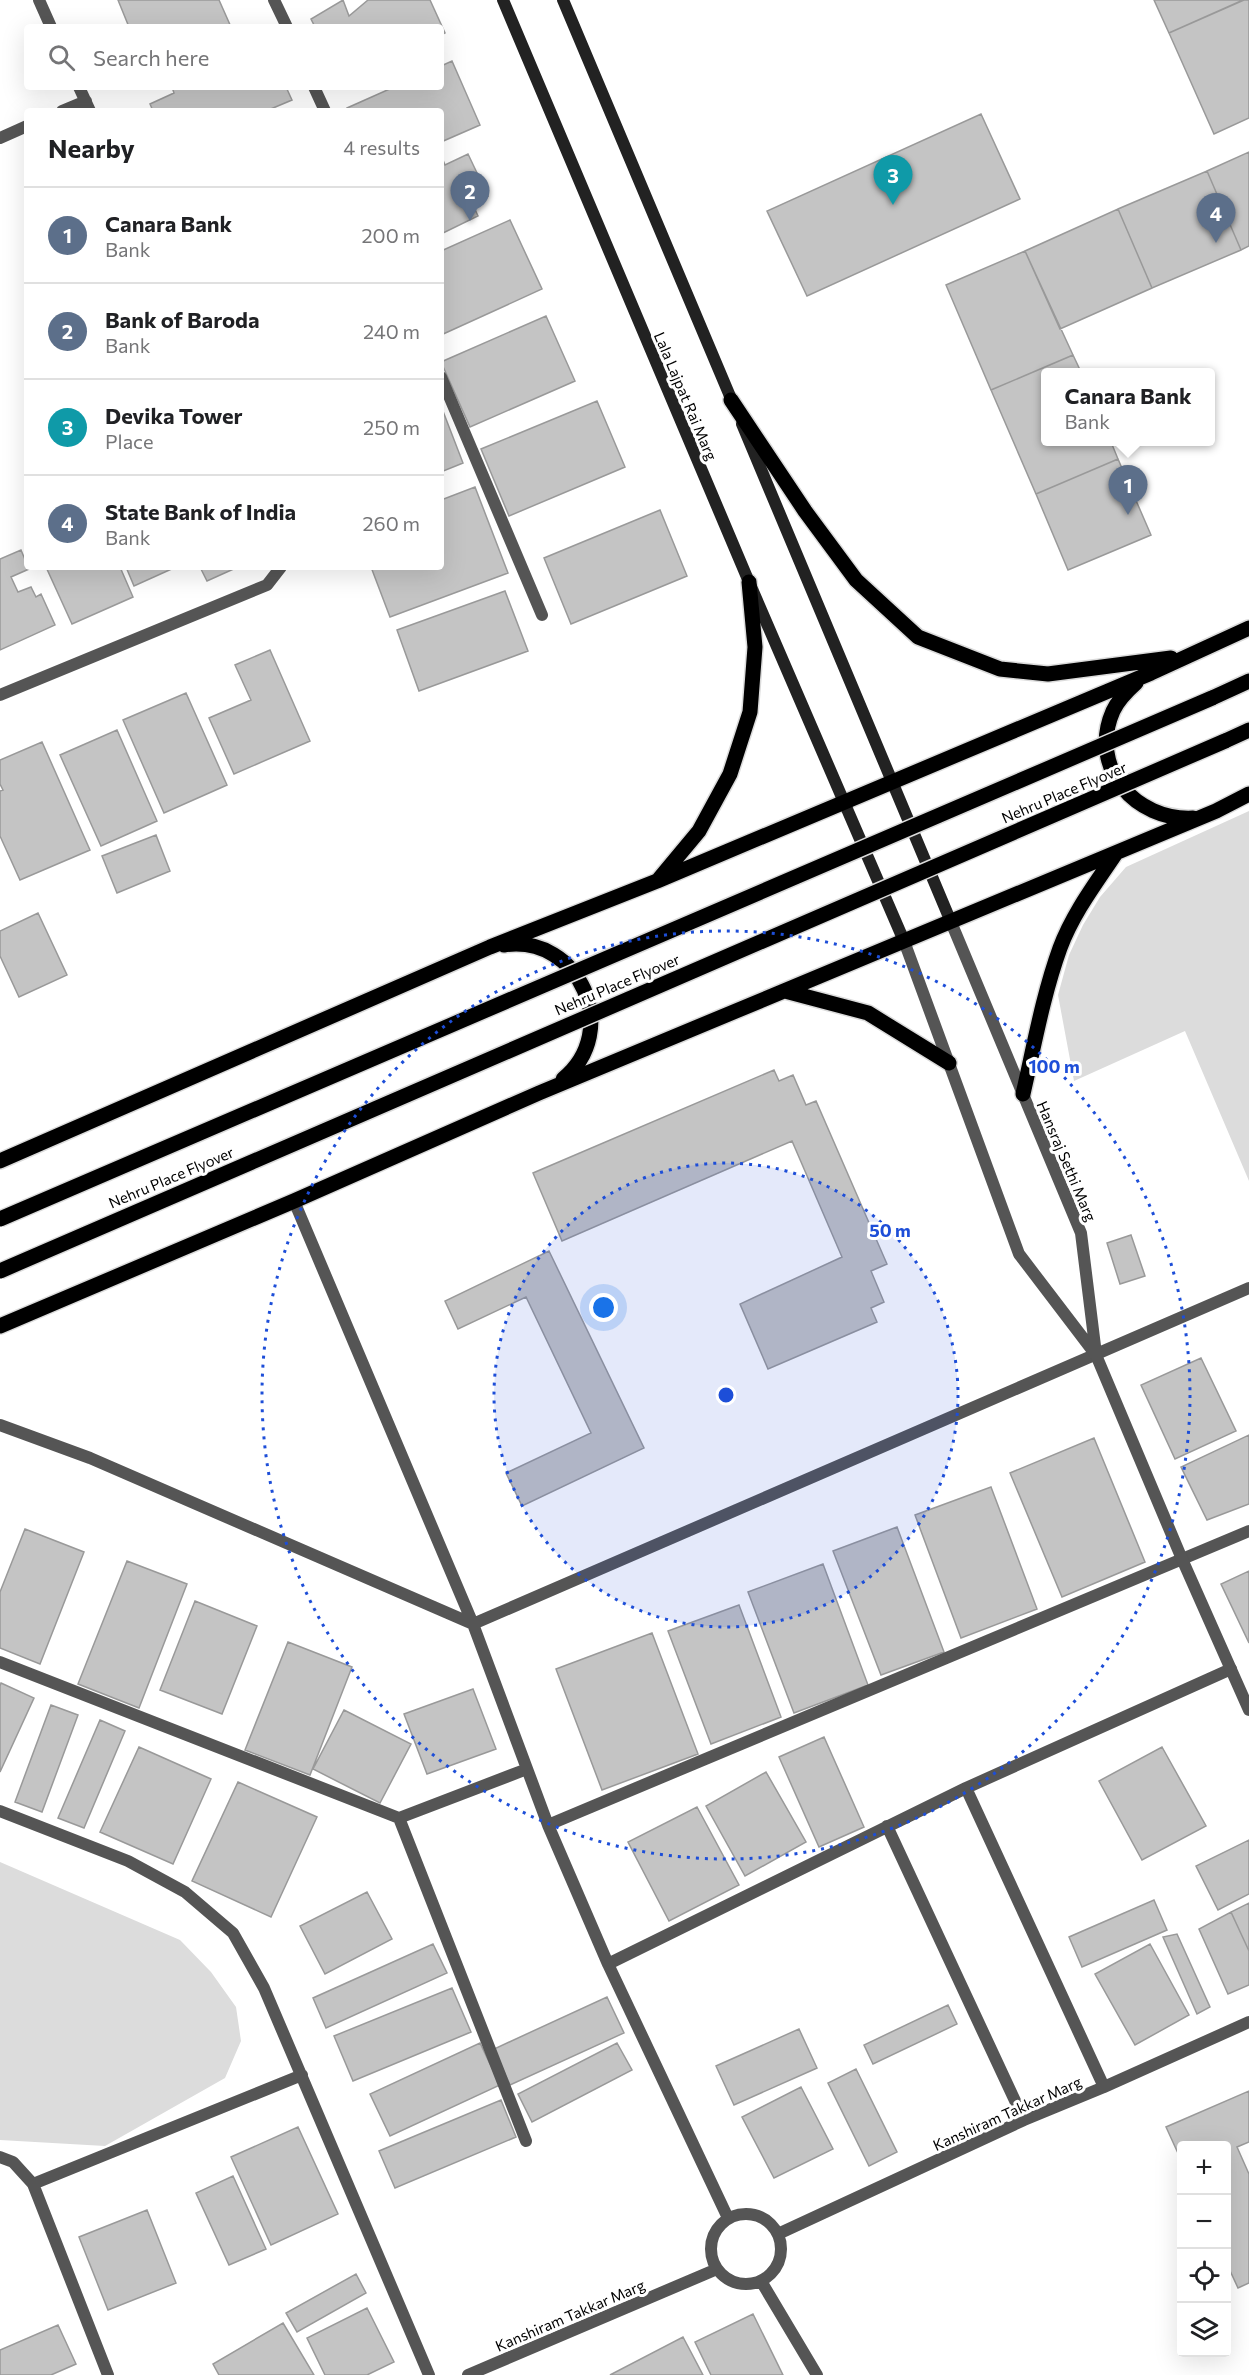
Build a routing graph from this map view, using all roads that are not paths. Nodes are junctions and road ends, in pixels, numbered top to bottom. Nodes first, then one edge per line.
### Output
1 (39, 0) edge
2 (274, 0) edge
3 (503, 0) edge
4 (563, 0) edge
5 (50, 24) edge
6 (286, 24) edge
7 (80, 90) edge
8 (315, 90) edge
9 (88, 106) edge
10 (324, 108) edge
11 (24, 127) edge
12 (0, 138) edge
13 (444, 384) edge
14 (731, 400) junction
15 (279, 570) edge
16 (749, 582) junction
17 (542, 615) dead end
18 (1249, 628) edge
19 (1184, 656) junction
20 (1151, 673) junction
21 (1249, 681) edge
22 (0, 695) edge
23 (1249, 730) edge
24 (892, 782) junction
25 (1249, 794) edge
26 (845, 801) junction
27 (1216, 811) junction
28 (1116, 853) junction
29 (657, 881) junction
30 (951, 922) junction
31 (904, 941) junction
32 (489, 947) junction
33 (785, 991) junction
34 (949, 1063) junction
35 (539, 1093) junction
36 (1023, 1094) junction
37 (0, 1161) edge
38 (294, 1201) junction
39 (0, 1220) edge
40 (0, 1271) edge
41 (1249, 1288) edge
42 (0, 1326) edge
43 (1096, 1355) junction
44 (0, 1425) edge
45 (1249, 1531) edge
46 (1182, 1559) junction
47 (473, 1624) junction
48 (0, 1662) edge
49 (1231, 1669) junction
50 (1246, 1695) edge
51 (1249, 1710) edge
52 (527, 1769) junction
53 (966, 1788) junction
54 (0, 1811) edge
55 (399, 1818) junction
56 (548, 1825) junction
57 (888, 1826) junction
58 (608, 1964) junction
59 (1249, 2022) edge
60 (302, 2075) junction
61 (1104, 2087) junction
62 (1024, 2120) junction
63 (526, 2141) dead end
64 (0, 2157) edge
65 (33, 2184) junction
66 (728, 2218) junction
67 (778, 2234) junction
68 (717, 2269) junction
69 (761, 2281) junction
70 (108, 2375) edge
71 (429, 2375) edge
72 (468, 2375) edge
73 (817, 2375) edge

1 - 5 street
2 - 6 street
3 - 16 main road, Lala Lajpat Rai Marg
4 - 14 main road
7 - 9 street
8 - 10 street
11 - 12 street
13 - 17 street
14 - 19 main road
14 - 24 main road
15 - 22 street
16 - 26 main road, Lala Lajpat Rai Marg
16 - 29 main road
18 - 19 main road
19 - 20 main road
20 - 24 main road
20 - 27 main road
21 - 39 main road, Nehru Place Flyover, bridge
23 - 40 main road, Nehru Place Flyover, bridge
24 - 26 main road
24 - 30 main road
25 - 27 main road
26 - 29 main road
26 - 31 main road, Lala Lajpat Rai Marg
27 - 28 main road
28 - 30 main road
28 - 36 main road
29 - 32 main road
30 - 31 main road
30 - 36 street, Hansraj Sethi Marg
31 - 33 main road
31 - 34 street, Hansraj Sethi Marg
32 - 35 main road
32 - 37 main road
33 - 34 main road
33 - 35 main road
34 - 43 street, Hansraj Sethi Marg
35 - 38 main road
36 - 43 street, Hansraj Sethi Marg
38 - 42 main road
38 - 47 street
41 - 43 street
43 - 46 street, Hansraj Sethi Marg
43 - 47 street
44 - 47 street
45 - 46 street
46 - 49 street, Hansraj Sethi Marg
46 - 56 street
47 - 52 street
48 - 55 street
49 - 50 street, Hansraj Sethi Marg
49 - 53 street
50 - 51 street, Hansraj Sethi Marg
52 - 55 street
52 - 56 street
53 - 57 street
53 - 61 street
54 - 60 street
55 - 63 street
56 - 58 street
57 - 58 street
57 - 62 street
58 - 66 street
59 - 61 street, Kanshiram Takkar Marg
60 - 65 street
60 - 71 street
61 - 62 street, Kanshiram Takkar Marg
62 - 67 street, Kanshiram Takkar Marg
64 - 65 street
65 - 70 street
66 - 67 street
66 - 68 street
67 - 69 street
68 - 69 street
68 - 72 street, Kanshiram Takkar Marg
69 - 73 street

